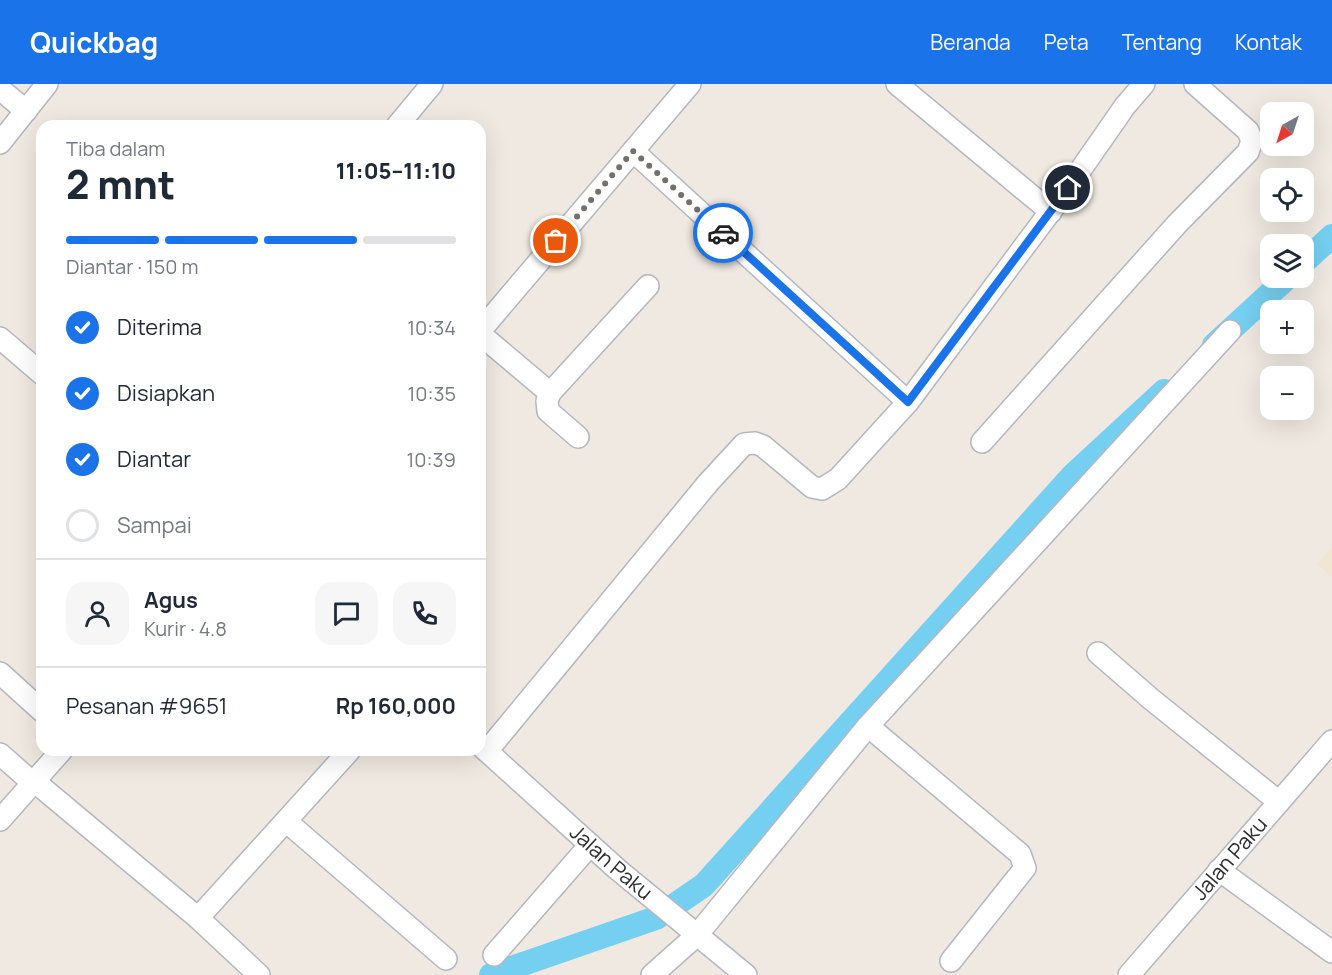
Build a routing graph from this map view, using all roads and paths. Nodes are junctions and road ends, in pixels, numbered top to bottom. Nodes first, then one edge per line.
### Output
1 (47, 84) edge
2 (432, 84) edge
3 (690, 84) edge
4 (897, 84) edge
5 (1144, 84) edge
6 (1195, 84) edge
7 (0, 89) edge
8 (26, 111) junction
9 (402, 120) edge
10 (0, 143) edge
11 (633, 151) junction
12 (1051, 212) junction
13 (648, 286) dead end
14 (486, 325) edge
15 (1230, 331) dead end
16 (486, 337) edge
17 (0, 338) edge
18 (36, 369) edge
19 (549, 393) junction
20 (908, 402) junction
21 (578, 437) dead end
22 (982, 442) dead end
23 (1098, 652) dead end
24 (0, 674) edge
25 (36, 706) edge
26 (868, 726) junction
27 (486, 746) edge
28 (1330, 748) edge
29 (486, 750) edge
30 (0, 754) edge
31 (57, 756) edge
32 (345, 756) edge
33 (33, 782) junction
34 (1279, 802) junction
35 (0, 820) edge
36 (286, 822) junction
37 (590, 845) junction
38 (1219, 870) junction
39 (198, 918) junction
40 (691, 930) junction
41 (1332, 952) edge
42 (494, 955) dead end
43 (446, 959) dead end
44 (951, 961) dead end
45 (259, 975) edge
46 (652, 975) edge
47 (746, 975) edge
48 (1129, 975) edge

1 - 8 street
2 - 9 street
3 - 11 street
4 - 12 street
5 - 12 street
6 - 22 street
7 - 8 street
8 - 10 street
11 - 14 street
11 - 20 street
12 - 20 street
13 - 19 street
15 - 26 street
16 - 19 street
17 - 18 street
19 - 21 street
20 - 27 street
23 - 34 street
24 - 25 street
26 - 40 street
26 - 44 street
28 - 34 street, Jalan Paku
29 - 37 street, Jalan Paku
30 - 33 street
31 - 33 street
32 - 36 street
33 - 35 street
33 - 39 street
34 - 38 street, Jalan Paku
36 - 39 street
36 - 43 street
37 - 40 street, Jalan Paku
37 - 42 street
38 - 41 street
38 - 48 street, Jalan Paku
39 - 45 street
40 - 46 street
40 - 47 street, Jalan Paku

